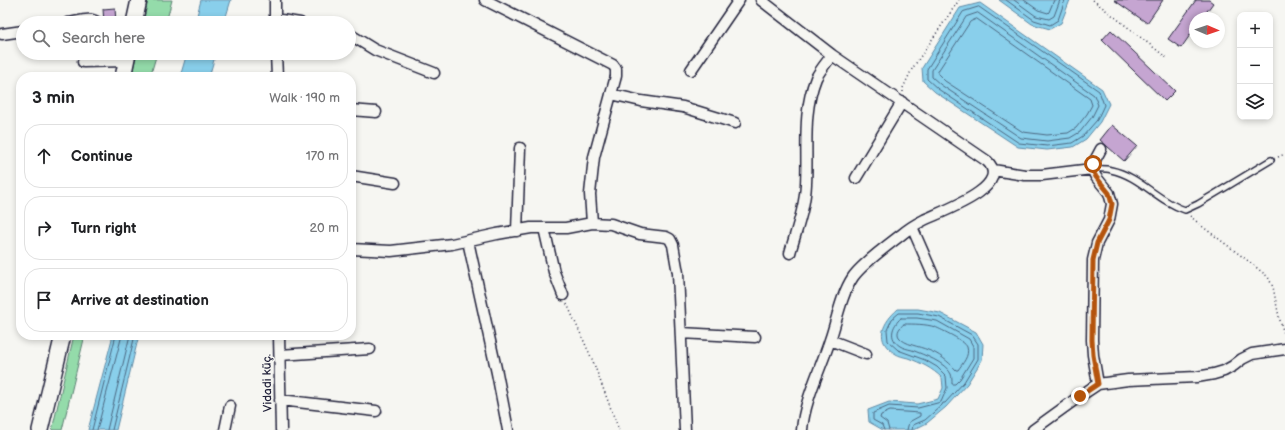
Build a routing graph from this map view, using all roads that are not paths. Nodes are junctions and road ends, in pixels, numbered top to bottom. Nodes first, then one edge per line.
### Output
1 (139, 0) edge
2 (274, 0) edge
3 (485, 0) edge
4 (739, 0) edge
5 (761, 0) edge
6 (136, 16) edge
7 (275, 16) edge
8 (16, 32) edge
9 (2, 34) dead end
10 (356, 38) edge
11 (832, 55) junction
12 (91, 60) edge
13 (126, 60) edge
14 (276, 60) edge
15 (83, 62) dead end
16 (691, 70) dead end
17 (124, 72) edge
18 (277, 72) edge
19 (434, 73) dead end
20 (611, 94) junction
21 (902, 102) junction
22 (356, 110) edge
23 (376, 112) dead end
24 (735, 123) dead end
25 (520, 148) dead end
26 (1101, 148) dead end
27 (1271, 160) dead end
28 (1092, 169) junction
29 (993, 170) junction
30 (356, 177) edge
31 (856, 178) dead end
32 (396, 183) dead end
33 (592, 223) junction
34 (912, 227) junction
35 (544, 228) junction
36 (517, 231) junction
37 (468, 241) junction
38 (356, 249) edge
39 (790, 253) dead end
40 (932, 275) dead end
41 (563, 295) road end
42 (681, 333) junction
43 (755, 337) dead end
44 (62, 340) edge
45 (279, 340) edge
46 (830, 340) junction
47 (370, 348) dead end
48 (1285, 348) edge
49 (866, 354) dead end
50 (280, 355) junction
51 (1098, 384) junction
52 (280, 400) junction
53 (230, 406) dead end
54 (376, 411) dead end
55 (40, 430) edge
56 (225, 430) edge
57 (281, 430) edge
58 (508, 430) edge
59 (685, 430) edge
60 (802, 430) edge
61 (1034, 430) edge

1 - 6 main road
2 - 7 street
3 - 20 street
4 - 16 street
5 - 11 street
8 - 9 street
10 - 19 street
11 - 21 street
11 - 39 street
12 - 15 street
13 - 17 main road
14 - 18 street
20 - 24 street
20 - 33 street
21 - 29 street
21 - 31 street
22 - 23 street
25 - 36 street
26 - 28 street
27 - 28 lane
28 - 29 street
28 - 51 street
29 - 34 street
30 - 32 street
33 - 35 street
33 - 42 street
34 - 40 street
34 - 46 street
35 - 36 street
35 - 41 street
36 - 37 street
37 - 38 street
37 - 58 street
42 - 43 street
42 - 59 street
44 - 55 main road
45 - 50 street, Vidadi küç.
46 - 49 street
46 - 60 street
47 - 50 street
48 - 51 street
50 - 52 street, Vidadi küç.
51 - 61 street
52 - 54 street
52 - 57 street, Vidadi küç.
53 - 56 street

